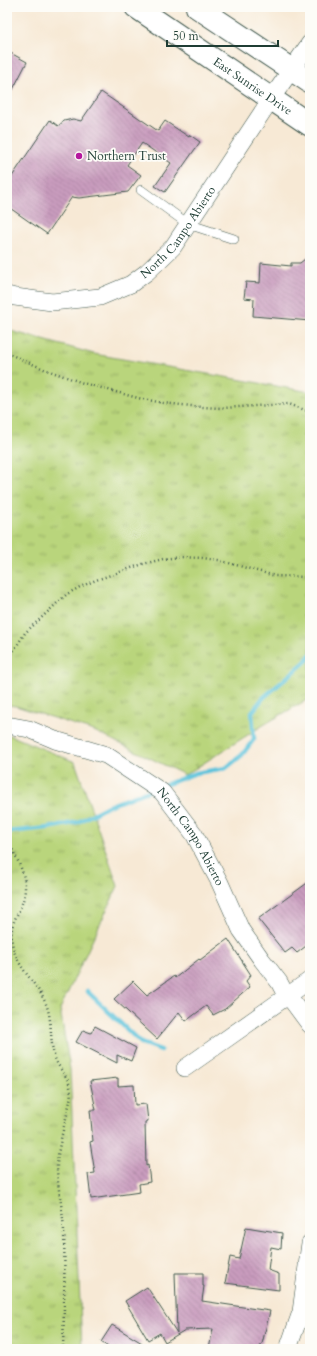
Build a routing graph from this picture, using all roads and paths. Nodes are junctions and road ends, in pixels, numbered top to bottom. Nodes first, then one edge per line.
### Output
1 (136, 7) edge
2 (197, 7) edge
3 (310, 43) edge
4 (291, 70) junction
5 (310, 82) edge
6 (271, 98) junction
7 (310, 125) edge
8 (141, 190) dead end
9 (188, 224) junction
10 (234, 239) dead end
11 (7, 295) edge
12 (7, 353) edge
13 (310, 412) edge
14 (310, 577) edge
15 (7, 661) edge
16 (7, 725) edge
17 (7, 839) edge
18 (310, 980) edge
19 (287, 997) junction
20 (310, 1025) edge
21 (185, 1068) dead end
22 (310, 1243) edge
23 (63, 1349) edge
24 (288, 1349) edge

1 - 6 main road, East Sunrise Drive
2 - 4 main road
3 - 4 street, North Campo Abierto
4 - 5 main road
4 - 6 street, North Campo Abierto
6 - 7 main road, East Sunrise Drive
6 - 9 street, North Campo Abierto
8 - 9 lane
9 - 10 lane
9 - 11 street, North Campo Abierto
12 - 13 path
14 - 15 path
16 - 19 street, North Campo Abierto
17 - 23 path
18 - 19 street
19 - 20 street, North Campo Abierto
19 - 21 street
22 - 24 street

